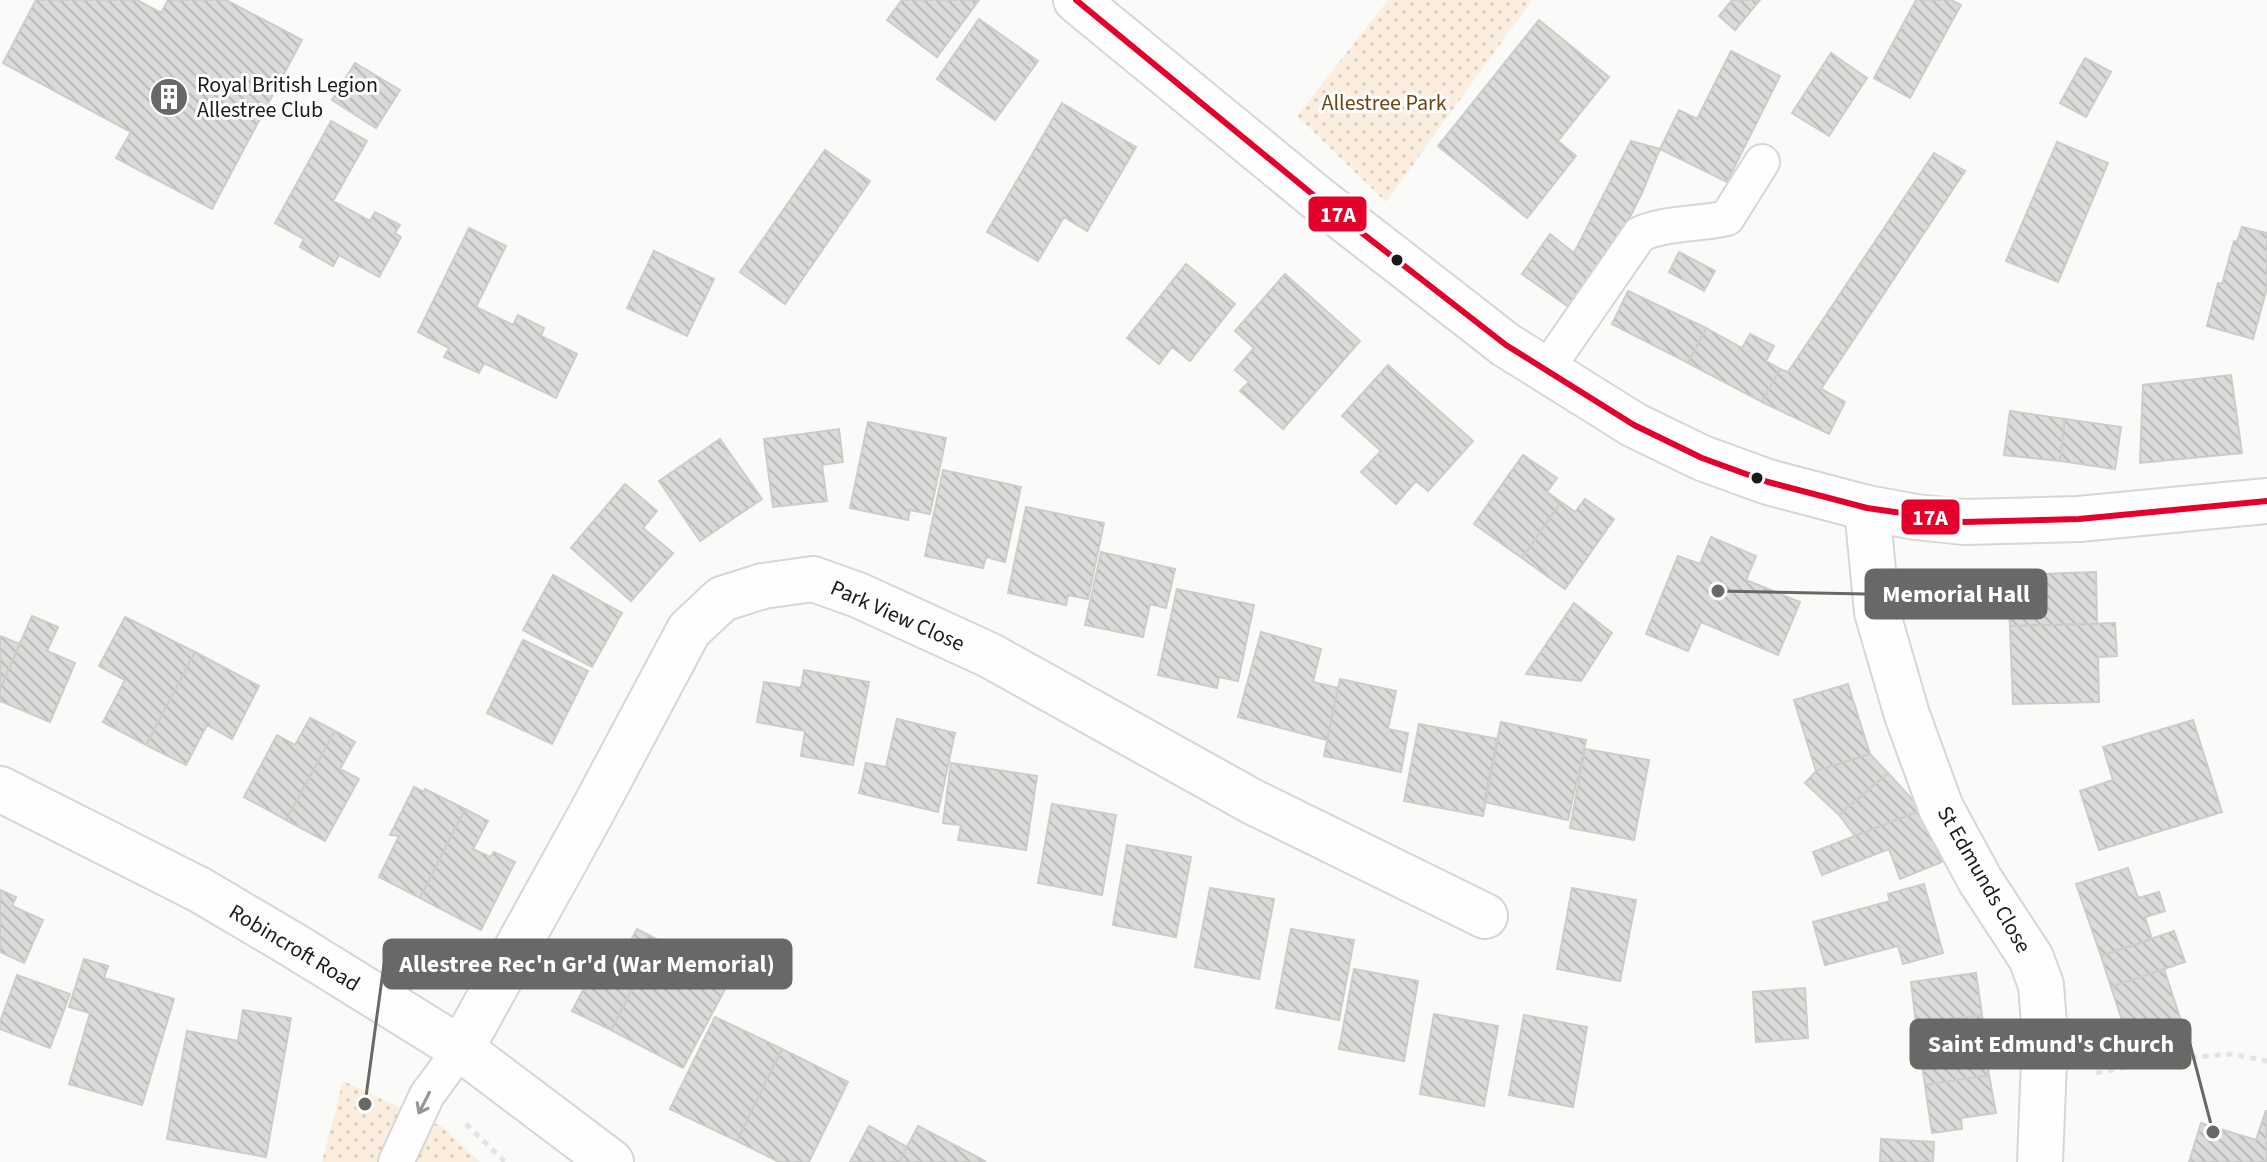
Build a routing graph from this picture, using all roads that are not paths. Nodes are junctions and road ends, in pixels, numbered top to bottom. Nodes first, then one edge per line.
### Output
1 (1076, 0) edge
2 (1762, 162) dead end
3 (1546, 370) junction
4 (2267, 501) edge
5 (1867, 508) junction
6 (0, 789) edge
7 (1485, 916) dead end
8 (461, 1049) junction
9 (396, 1162) edge
10 (611, 1162) edge
11 (2040, 1162) edge

1 - 3 street
2 - 3 lane
3 - 5 street
4 - 5 street
5 - 11 street, St Edmunds Close
6 - 8 street, Robincroft Road
7 - 8 street, Park View Close
8 -> 9 lane
8 - 10 street, Robincroft Road

